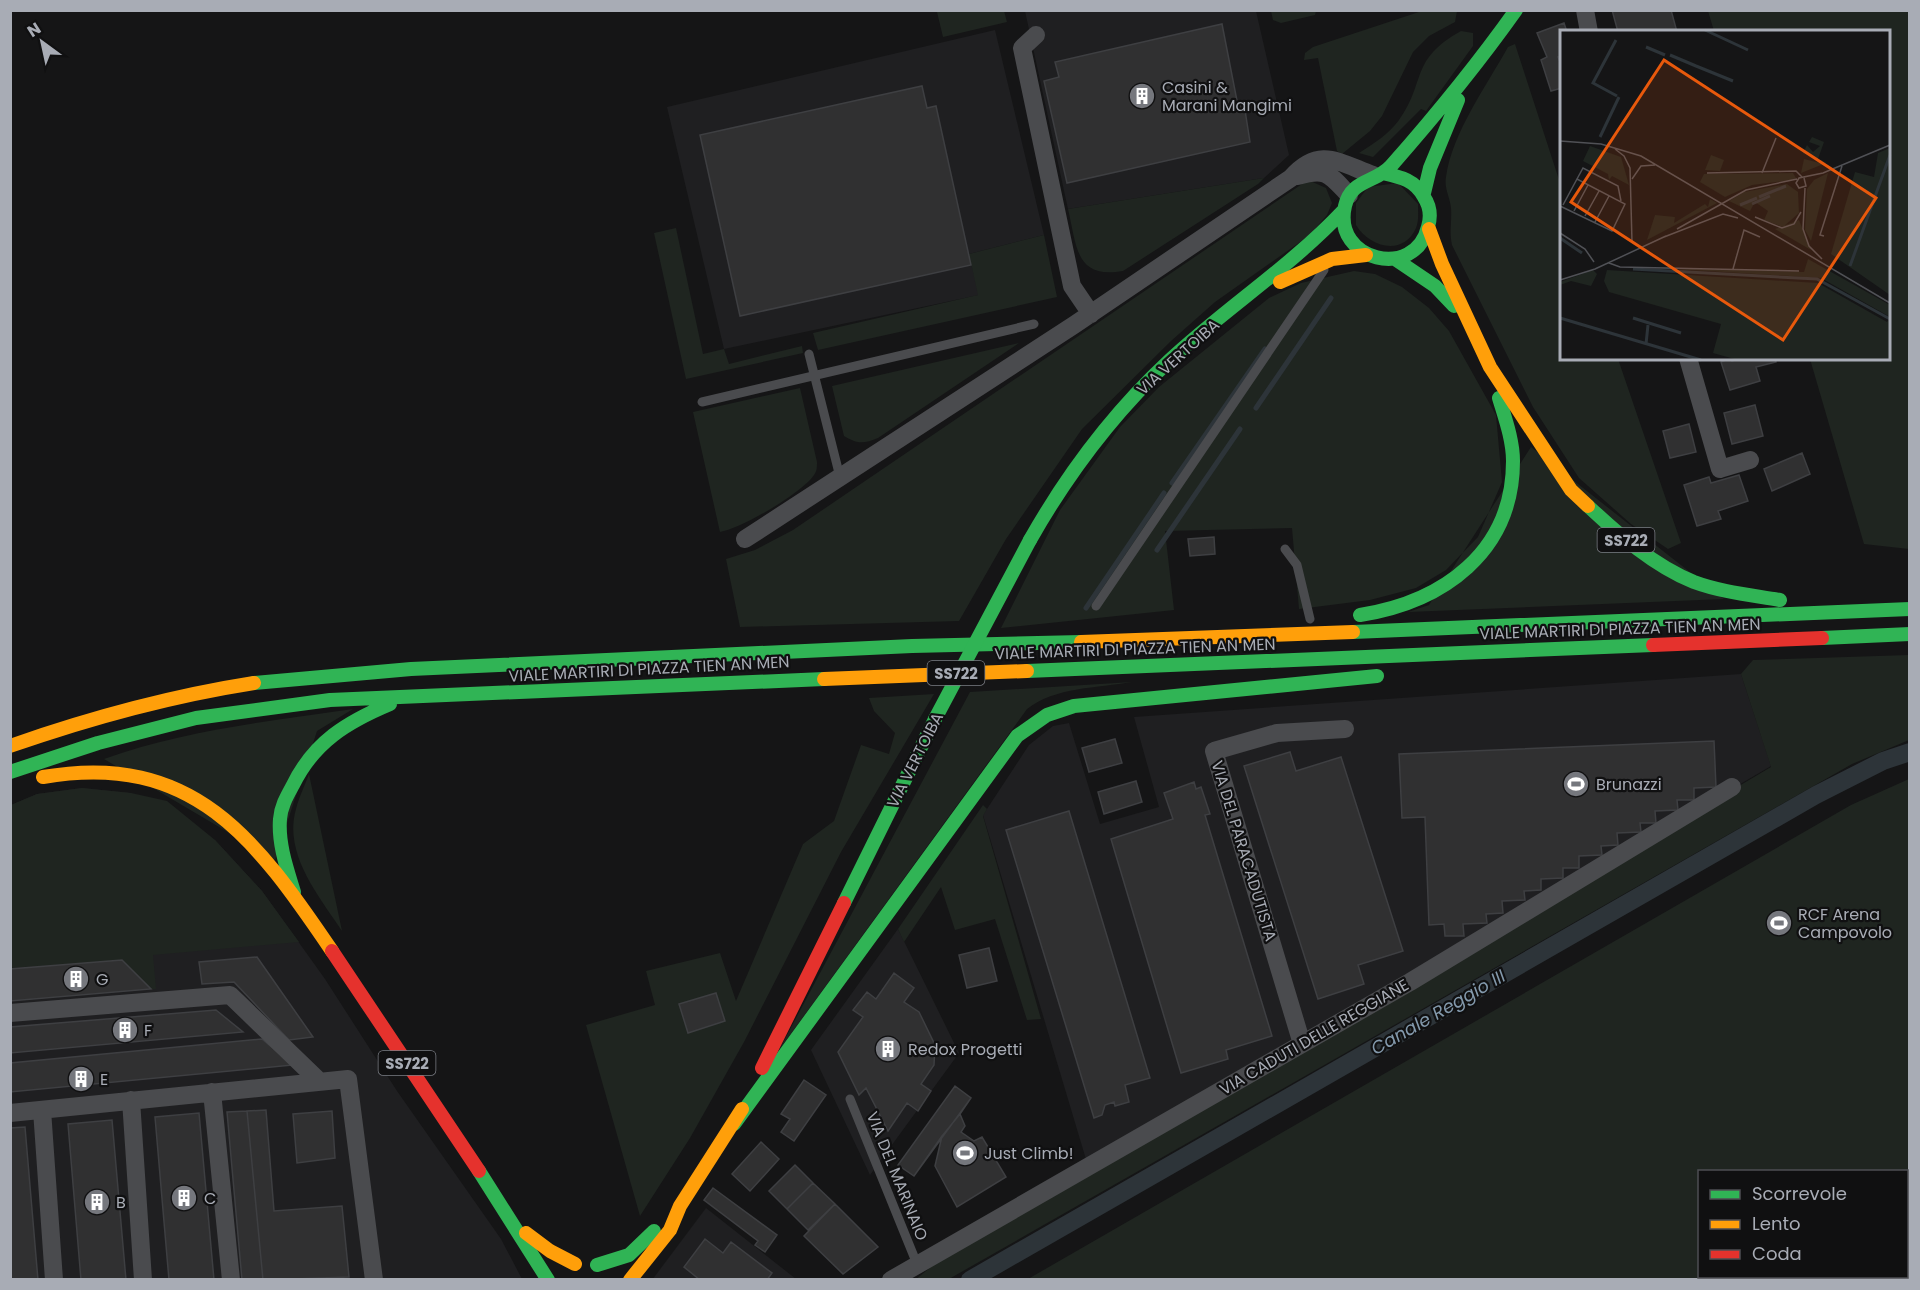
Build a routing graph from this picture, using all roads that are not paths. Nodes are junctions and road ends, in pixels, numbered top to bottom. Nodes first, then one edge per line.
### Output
1 (1516, 10) edge
2 (1585, 10) edge
3 (1590, 30) edge
4 (1036, 35) dead end
5 (1466, 80) junction
6 (1378, 174) junction
7 (1291, 178) junction
8 (1424, 193) junction
9 (1346, 203) junction
10 (1429, 229) junction
11 (1366, 255) junction
12 (1332, 259) junction
13 (1395, 259) junction
14 (1247, 298) junction
15 (1091, 314) junction
16 (1466, 318) junction
17 (1034, 324) dead end
18 (809, 354) dead end
19 (1689, 360) edge
20 (1490, 367) junction
21 (814, 376) junction
22 (702, 402) dead end
23 (1750, 460) dead end
24 (840, 477) junction
25 (745, 539) dead end
26 (1285, 549) dead end
27 (1096, 606) dead end
28 (1910, 609) edge
29 (1831, 612) junction
30 (1350, 616) dead end
31 (1315, 618) joint
32 (1910, 634) edge
33 (1124, 641) junction
34 (1609, 646) junction
35 (1474, 667) dead end
36 (1395, 675) dead end
37 (408, 696) junction
38 (1345, 729) dead end
39 (10, 746) edge
40 (10, 772) edge
41 (28, 781) dead end
42 (1732, 787) dead end
43 (297, 899) junction
44 (10, 1013) edge
45 (1302, 1044) junction
46 (319, 1081) junction
47 (212, 1092) junction
48 (850, 1099) dead end
49 (131, 1100) junction
50 (42, 1110) junction
51 (10, 1113) edge
52 (734, 1124) junction
53 (680, 1206) junction
54 (518, 1227) junction
55 (575, 1264) junction
56 (916, 1264) junction
57 (597, 1265) junction
58 (611, 1278) dead end
59 (54, 1280) edge
60 (143, 1280) edge
61 (231, 1280) edge
62 (374, 1280) edge
63 (548, 1280) edge
64 (556, 1280) edge
65 (630, 1280) edge
66 (891, 1280) edge

1 - 5 main road, VIA VERTOIBA
2 - 3 street
4 - 15 street
5 - 6 main road, VIA VERTOIBA
5 - 8 main road, VIA VERTOIBA
6 - 7 street
6 - 8 main road
6 - 9 main road, VIA VERTOIBA
7 - 9 street
7 - 15 street
8 - 10 main road, VIA VERTOIBA
9 - 11 main road
9 - 14 main road, VIA VERTOIBA
10 - 13 main road
10 - 16 main road, SS722
11 - 12 main road, VIA VERTOIBA
11 - 13 main road, VIA VERTOIBA
12 - 14 main road, VIA VERTOIBA
12 - 27 lane
13 - 16 main road, SS722
14 - 52 main road, VIA VERTOIBA, bridge
15 - 24 street
16 - 20 main road, SS722
17 - 21 lane
18 - 21 lane
19 - 23 street
20 - 29 main road, SS722
20 - 30 main road, SS722
21 - 22 lane
21 - 24 lane
24 - 25 street
26 - 31 lane
28 - 29 main road, VIALE MARTIRI DI PIAZZA TIEN AN MEN / SS722
29 - 33 main road, VIALE MARTIRI DI PIAZZA TIEN AN MEN / SS722
31 - 33 main road, SS722
32 - 34 main road, VIALE MARTIRI DI PIAZZA TIEN AN MEN / SS722
33 - 39 main road, VIALE MARTIRI DI PIAZZA TIEN AN MEN / SS722
34 - 35 main road
34 - 37 main road, VIALE MARTIRI DI PIAZZA TIEN AN MEN / SS722
36 - 52 main road
37 - 40 main road, VIALE MARTIRI DI PIAZZA TIEN AN MEN / SS722
37 - 43 main road, SS722
38 - 45 street, VIA DEL PARACADUTISTA
41 - 43 main road, SS722
42 - 45 street, VIA CADUTI DELLE REGGIANE
43 - 54 main road, SS722
44 - 46 street
45 - 56 street, VIA CADUTI DELLE REGGIANE
46 - 47 street
46 - 62 street
47 - 49 street
47 - 61 street
48 - 56 lane, VIA DEL MARINAIO
49 - 50 street
49 - 60 street
50 - 51 street
50 - 59 street
52 - 53 main road, VIA VERTOIBA
53 - 57 main road, VIA VERTOIBA
53 - 65 main road, VIA VERTOIBA
54 - 55 main road, SS722
54 - 63 main road, SS722
55 - 57 main road, VIA VERTOIBA
55 - 64 main road
56 - 66 street, VIA CADUTI DELLE REGGIANE
57 - 58 main road

